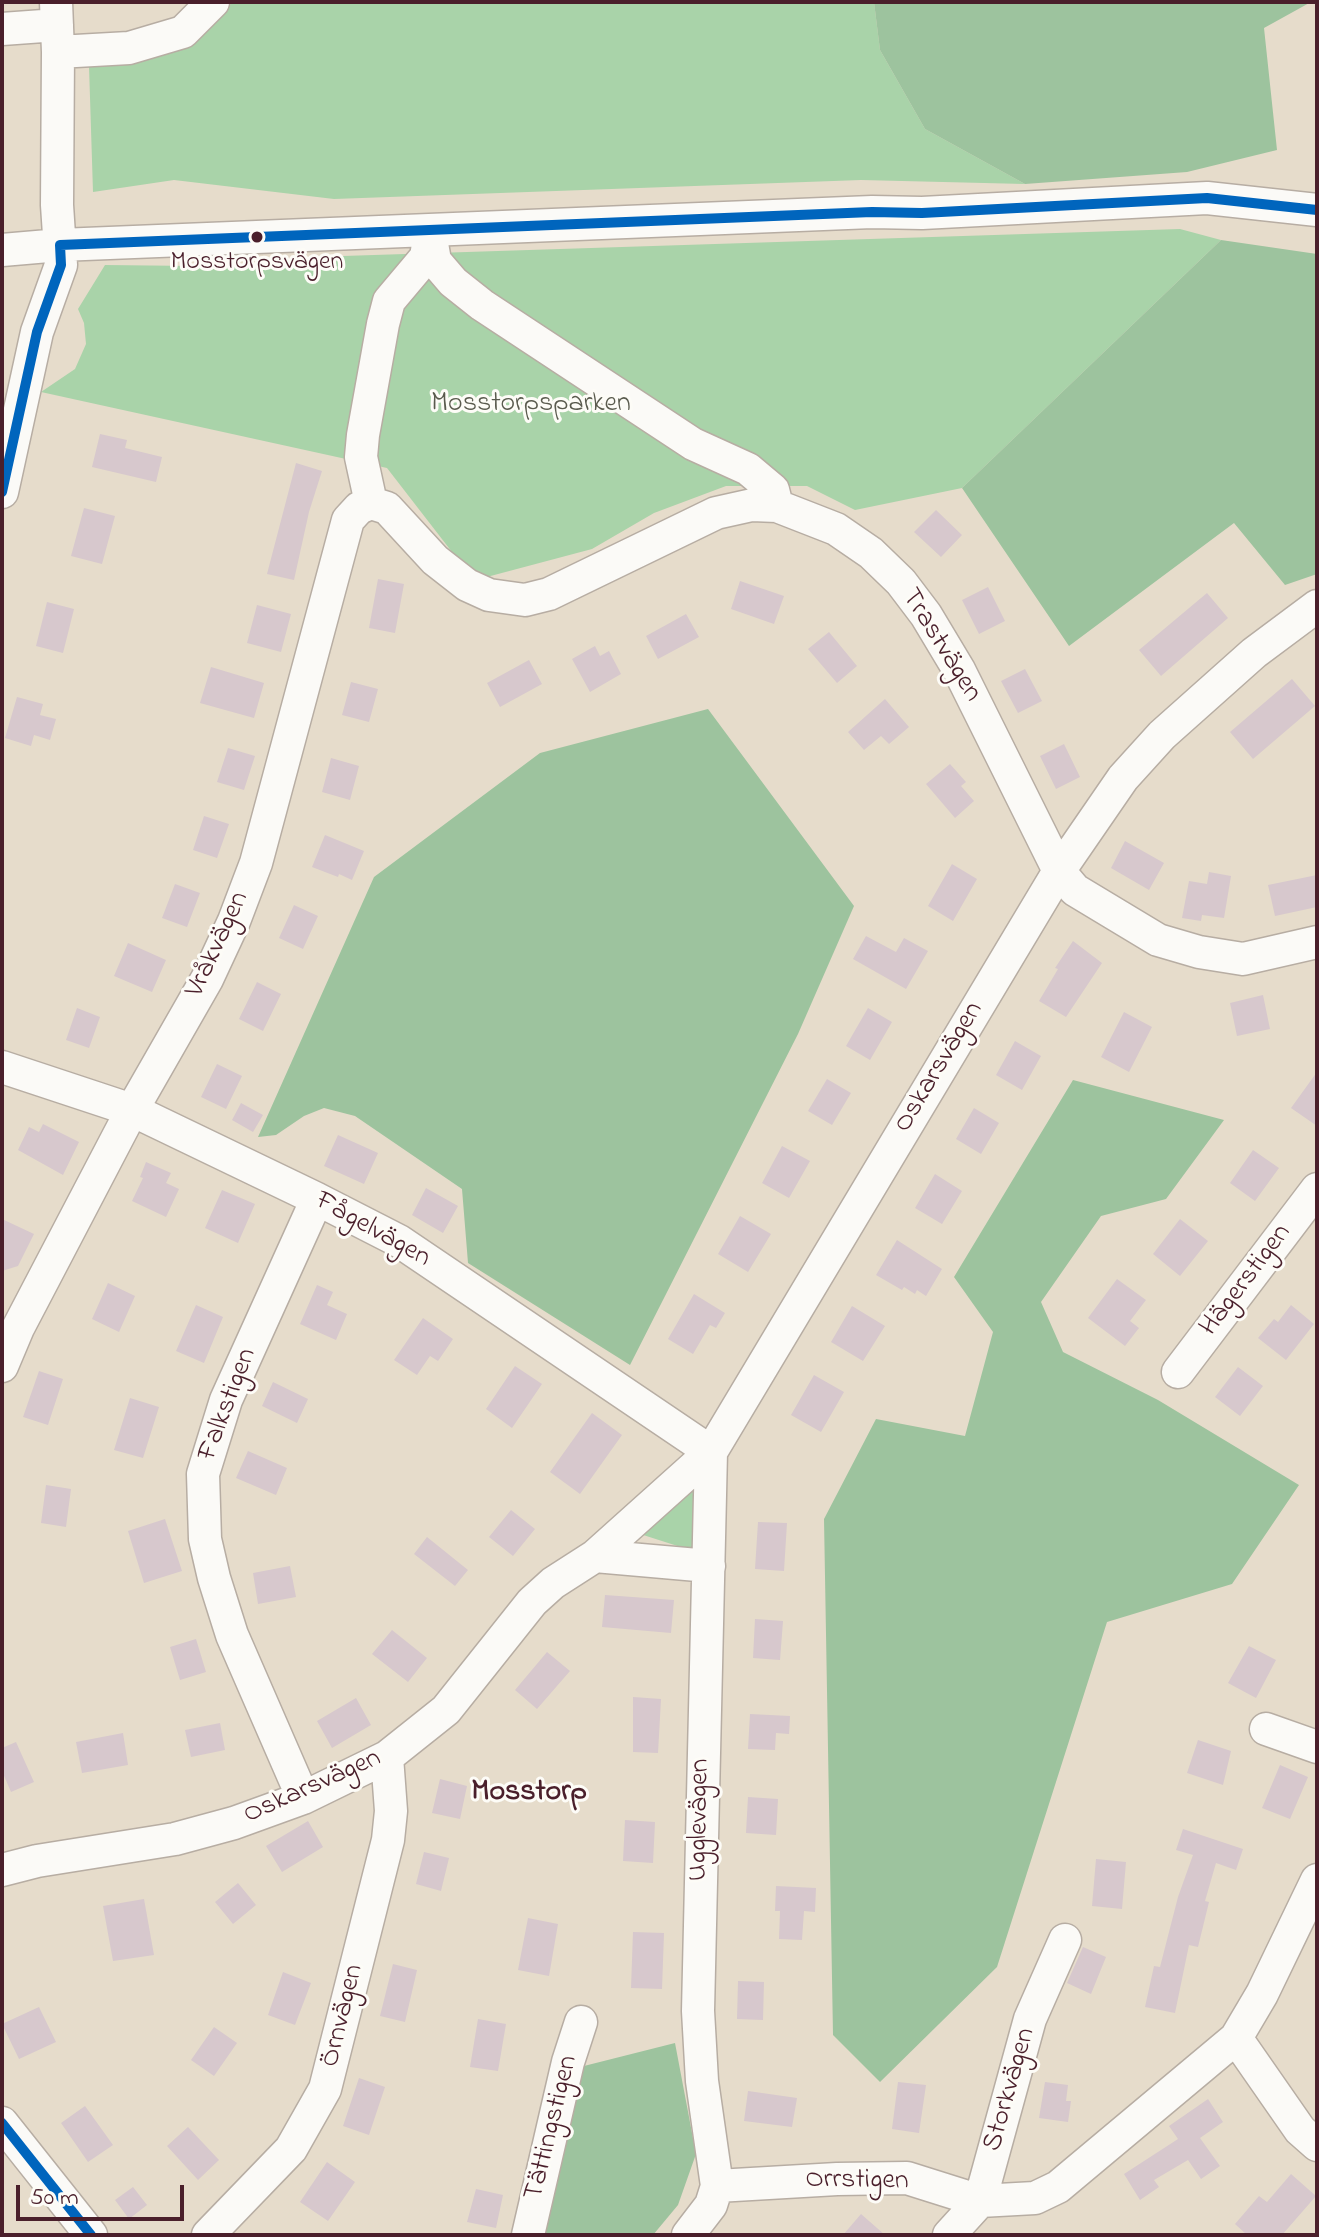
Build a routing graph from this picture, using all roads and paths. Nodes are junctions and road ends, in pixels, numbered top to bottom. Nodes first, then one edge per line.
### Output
1 (213, 2) edge
2 (57, 26) edge
3 (2, 29) edge
4 (1317, 210) edge
5 (430, 232) junction
6 (60, 245) junction
7 (2, 250) edge
8 (2, 492) edge
9 (371, 503) junction
10 (777, 506) junction
11 (1317, 606) edge
12 (1059, 871) junction
13 (1317, 942) edge
14 (2, 1067) edge
15 (132, 1110) junction
16 (1317, 1189) edge
17 (317, 1199) junction
18 (2, 1366) edge
19 (1178, 1372) dead end
20 (711, 1452) junction
21 (595, 1556) junction
22 (709, 1566) junction
23 (1266, 1729) dead end
24 (1317, 1747) edge
25 (387, 1757) junction
26 (303, 1798) junction
27 (2, 1870) edge
28 (1317, 1880) edge
29 (1065, 1940) dead end
30 (581, 2022) dead end
31 (1236, 2038) junction
32 (2, 2123) edge
33 (1317, 2145) edge
34 (717, 2186) junction
35 (980, 2201) junction
36 (91, 2235) edge
37 (208, 2235) edge
38 (528, 2235) edge
39 (688, 2235) edge
40 (949, 2235) edge

1 - 2 street
2 - 3 street
2 - 6 street
4 - 5 street
5 - 6 street
5 - 9 street
5 - 10 street
6 - 7 street
6 - 8 street
9 - 10 street, Trastvägen
9 - 15 street, Vråkvägen
10 - 12 street, Trastvägen
11 - 12 street, Oskarsvägen
12 - 13 street, Trastvägen
12 - 20 street, Oskarsvägen
14 - 15 street, Fågelvägen
15 - 17 street, Fågelvägen
15 - 18 street, Vråkvägen
16 - 19 street, Hägerstigen
17 - 20 street, Fågelvägen
17 - 26 street, Falkstigen
20 - 21 street, Oskarsvägen
20 - 22 street, Ugglevägen
21 - 22 street
21 - 25 street, Oskarsvägen
22 - 34 street, Ugglevägen
23 - 24 street
25 - 26 street, Oskarsvägen
25 - 37 street, Örnvägen
26 - 27 street, Oskarsvägen
28 - 31 street, Orrstigen
29 - 35 street, Storkvägen
30 - 38 street, Tättingstigen
31 - 33 street
31 - 35 street, Orrstigen
32 - 36 street
34 - 35 street, Orrstigen
34 - 39 street
35 - 40 street, Storkvägen

